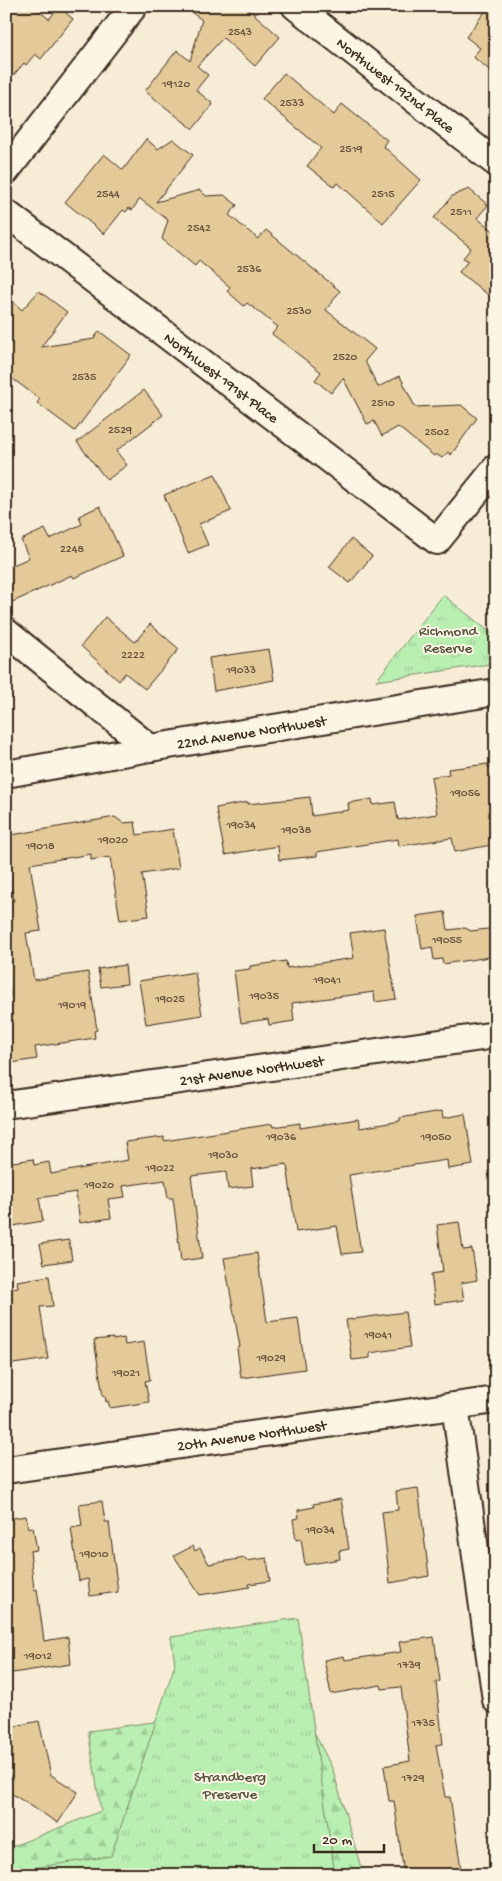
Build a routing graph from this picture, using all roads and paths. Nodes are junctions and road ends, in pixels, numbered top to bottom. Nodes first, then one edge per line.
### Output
1 (134, 6) edge
2 (295, 6) edge
3 (496, 163) edge
4 (6, 171) edge
5 (6, 213) edge
6 (496, 468) edge
7 (6, 632) edge
8 (496, 692) edge
9 (150, 748) junction
10 (6, 774) edge
11 (496, 1035) edge
12 (6, 1106) edge
13 (496, 1400) edge
14 (456, 1406) junction
15 (6, 1470) edge
16 (496, 1700) edge

1 - 4 street
2 - 3 street, Northwest 192nd Place
5 - 6 street, Northwest 191st Place
7 - 9 street
8 - 9 street, 22nd Avenue Northwest
9 - 10 street, 22nd Avenue Northwest
11 - 12 street, 21st Avenue Northwest
13 - 14 street, 20th Avenue Northwest
14 - 15 street, 20th Avenue Northwest
14 - 16 street

